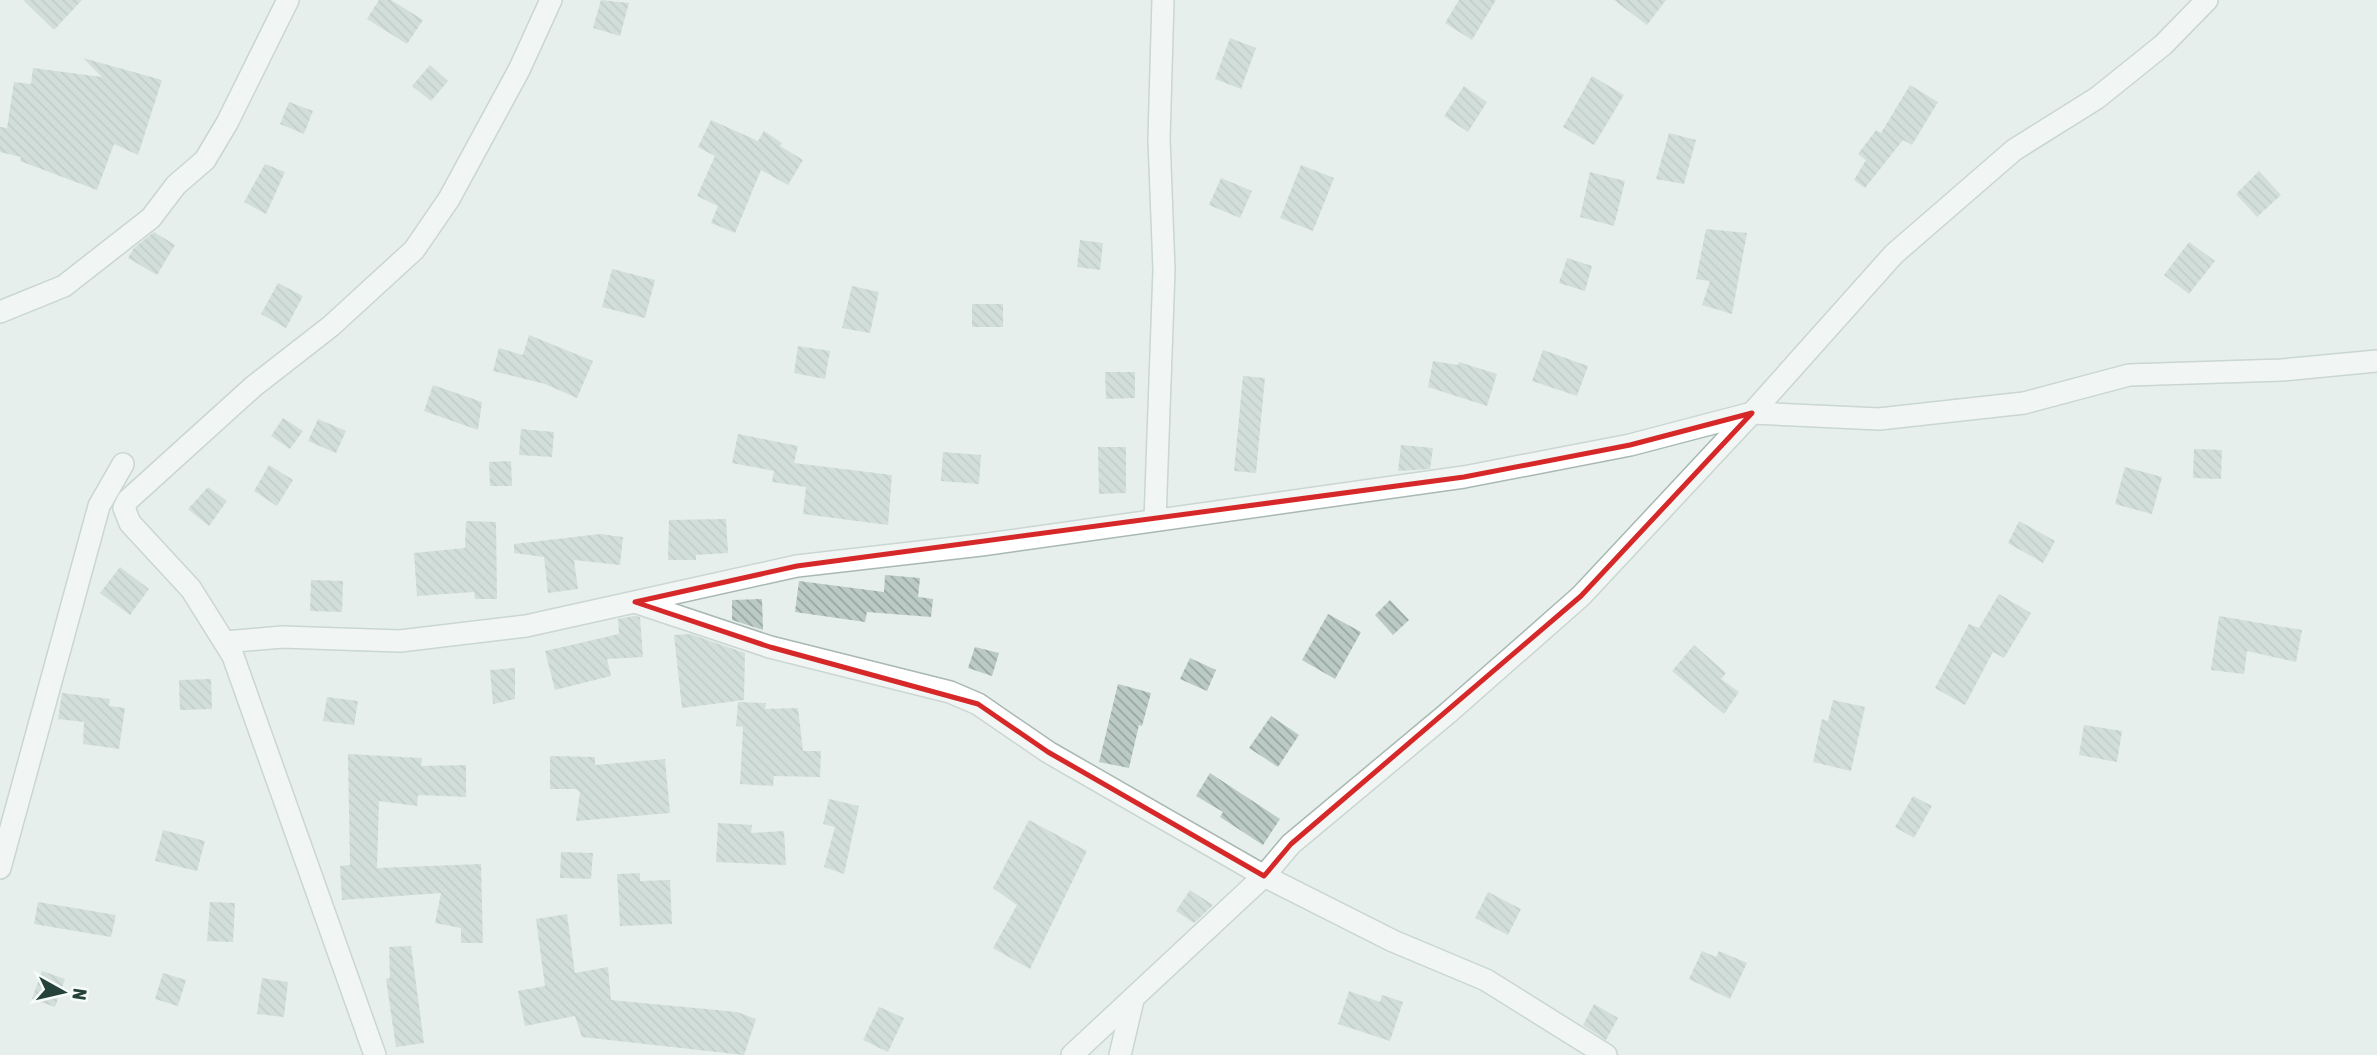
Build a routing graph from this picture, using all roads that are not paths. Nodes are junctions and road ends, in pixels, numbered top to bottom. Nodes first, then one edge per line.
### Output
1 (288, 0) edge
2 (551, 0) edge
3 (1163, 0) edge
4 (2207, 0) edge
5 (0, 312) edge
6 (2377, 361) edge
7 (1752, 413) junction
8 (122, 464) dead end
9 (1155, 520) junction
10 (635, 602) junction
11 (225, 642) junction
12 (0, 868) edge
13 (1264, 876) junction
14 (1133, 1000) junction
15 (375, 1055) edge
16 (1072, 1055) edge
17 (1120, 1055) edge
18 (1606, 1055) edge

1 - 5 street
2 - 11 street
3 - 9 street
4 - 7 street
6 - 7 street
7 - 9 street
7 - 13 street
8 - 12 street
9 - 10 street
10 - 11 street
10 - 13 street
11 - 15 street
13 - 14 street
13 - 18 street
14 - 16 street
14 - 17 street

